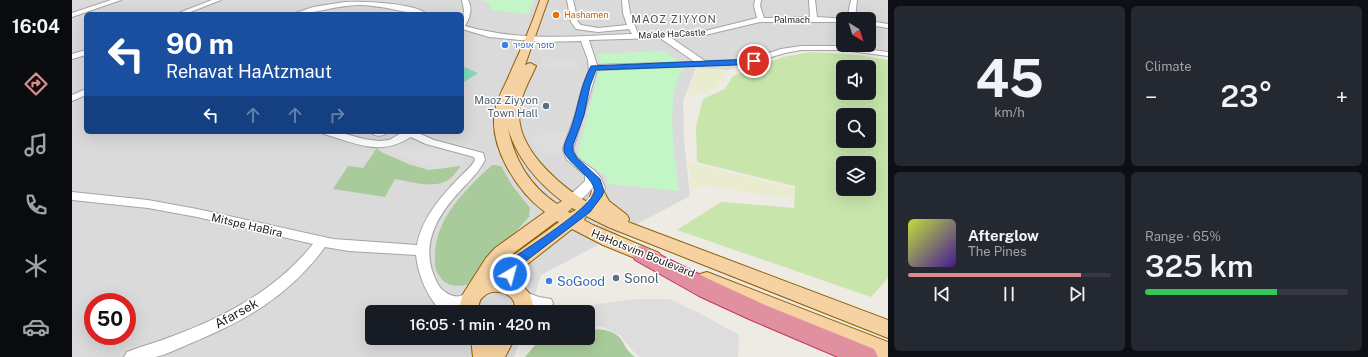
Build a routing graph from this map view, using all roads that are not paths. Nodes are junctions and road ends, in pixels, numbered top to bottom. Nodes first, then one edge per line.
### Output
1 (118, 0) edge
2 (218, 0) edge
3 (465, 0) edge
4 (544, 0) edge
5 (550, 0) edge
6 (570, 0) edge
7 (625, 0) edge
8 (758, 0) edge
9 (812, 0) edge
10 (854, 0) edge
11 (185, 12) edge
12 (303, 12) edge
13 (416, 12) edge
14 (852, 12) edge
15 (72, 15) edge
16 (761, 20) junction
17 (814, 20) junction
18 (836, 20) edge
19 (464, 21) edge
20 (876, 24) edge
21 (888, 26) edge
22 (464, 27) edge
23 (632, 27) junction
24 (661, 35) junction
25 (637, 36) junction
26 (536, 38) junction
27 (583, 38) junction
28 (84, 53) edge
29 (888, 54) edge
30 (72, 57) edge
31 (704, 64) junction
32 (593, 68) junction
33 (84, 93) edge
34 (72, 98) edge
35 (334, 134) edge
36 (407, 134) edge
37 (411, 134) edge
38 (590, 173) junction
39 (534, 193) junction
40 (72, 196) edge
41 (585, 202) junction
42 (564, 217) junction
43 (535, 227) junction
44 (602, 237) junction
45 (322, 242) junction
46 (539, 245) junction
47 (645, 245) junction
48 (422, 250) junction
49 (434, 290) junction
50 (472, 300) edge
51 (522, 302) edge
52 (444, 305) edge
53 (888, 329) edge
54 (482, 345) edge
55 (500, 345) edge
56 (888, 352) edge
57 (132, 357) edge
58 (484, 357) edge
59 (494, 357) edge
60 (866, 357) edge

1 - 15 street
2 - 11 street
3 - 19 street
4 - 26 main road, HaHotsvim Boulevard
5 - 26 main road, HaHotsvim Boulevard
6 - 23 street
7 - 23 street
8 - 16 street, Palmach
9 - 17 street
10 - 14 street
12 - 13 street
16 - 17 street, Palmach
16 - 24 street, Ma'ale HaCastle
17 - 18 street, Palmach
20 - 21 street
22 - 26 street
23 - 25 street
24 - 25 street, Ma'ale HaCastle
24 - 31 street
25 - 27 street, Ma'ale HaCastle
26 - 27 street, Ma'ale HaCastle
26 - 39 main road, HaHotsvim Boulevard
26 - 41 main road, HaHotsvim Boulevard
27 - 32 street
28 - 30 street
29 - 31 street
31 - 32 street
32 - 38 street
33 - 34 street
35 - 36 street
37 - 48 street
38 - 41 street
38 - 41 street
39 - 42 main road, HaHotsvim Boulevard
39 - 43 main road
40 - 45 street, Mitspe HaBira
41 - 42 main road
41 - 47 main road, HaHotsvim Boulevard
42 - 43 main road
42 - 44 main road, HaHotsvim Boulevard
42 - 46 main road
43 - 50 main road
44 - 46 main road
44 - 47 main road, HaHotsvim Boulevard
45 - 48 street, Mitspe HaBira
45 - 57 street, Afarsek
46 - 51 main road
47 - 53 main road, HaHotsvim Boulevard
47 - 56 main road, HaHotsvim Boulevard
47 - 60 highway
48 - 49 street
49 - 50 street
49 - 52 street
50 - 51 main road
54 - 58 main road
55 - 59 main road

